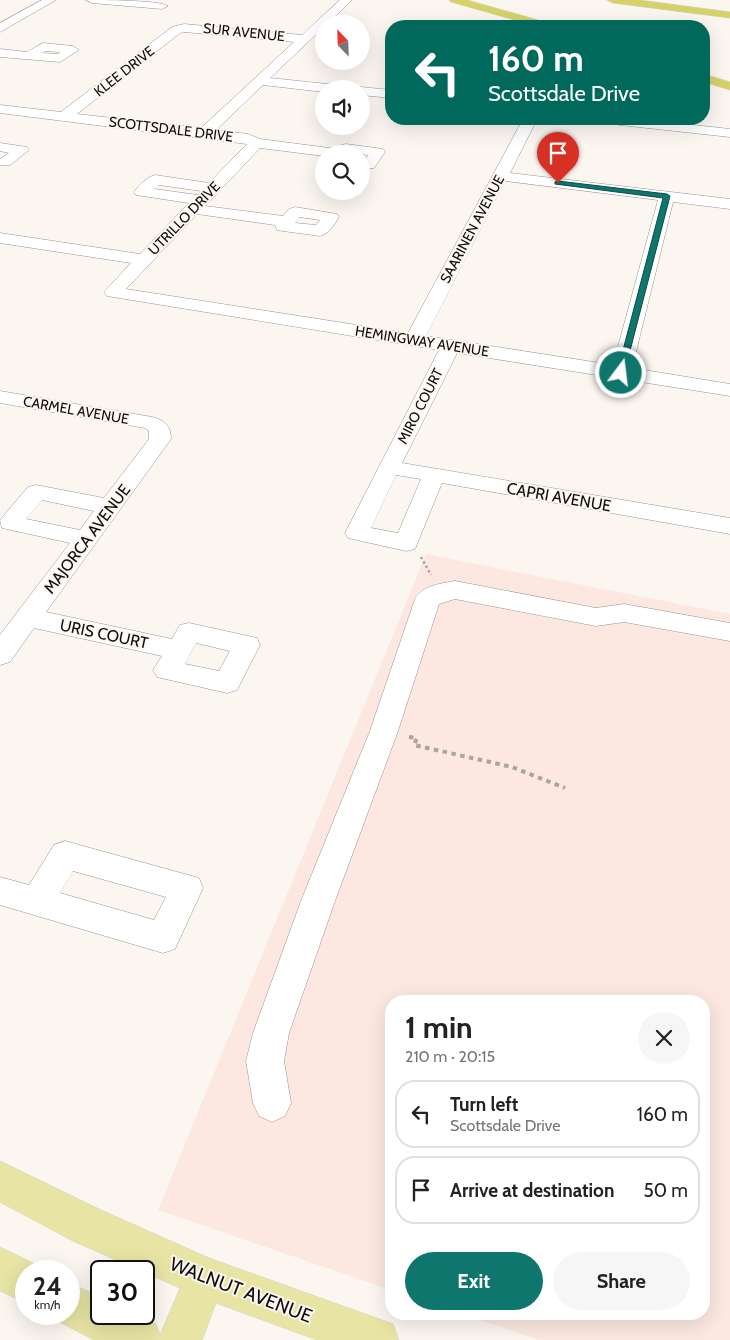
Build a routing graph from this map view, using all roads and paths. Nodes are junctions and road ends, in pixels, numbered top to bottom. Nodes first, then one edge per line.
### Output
1 (50, 0) edge
2 (92, 0) edge
3 (455, 0) edge
4 (613, 0) edge
5 (330, 1) edge
6 (345, 1) edge
7 (162, 6) dead end
8 (730, 15) edge
9 (527, 20) edge
10 (0, 28) edge
11 (184, 28) joint
12 (305, 39) junction
13 (1, 52) edge
14 (30, 55) dead end
15 (710, 80) edge
16 (260, 81) junction
17 (730, 86) edge
18 (315, 87) edge
19 (370, 92) edge
20 (385, 93) edge
21 (4, 112) edge
22 (65, 116) junction
23 (527, 125) edge
24 (676, 125) edge
25 (144, 126) junction
26 (174, 129) junction
27 (730, 132) edge
28 (204, 133) junction
29 (132, 137) dead end
30 (162, 140) dead end
31 (256, 143) junction
32 (0, 147) edge
33 (315, 151) edge
34 (370, 151) edge
35 (2, 163) edge
36 (370, 164) edge
37 (500, 176) junction
38 (592, 187) junction
39 (730, 193) edge
40 (667, 196) junction
41 (202, 199) junction
42 (730, 204) edge
43 (287, 222) dead end
44 (0, 238) edge
45 (144, 260) junction
46 (113, 292) joint
47 (414, 340) junction
48 (451, 346) junction
49 (621, 373) junction
50 (730, 390) edge
51 (0, 397) edge
52 (152, 422) joint
53 (389, 467) junction
54 (434, 475) junction
55 (111, 507) junction
56 (730, 526) edge
57 (86, 539) junction
58 (406, 543) junction
59 (439, 593) junction
60 (28, 618) junction
61 (730, 632) edge
62 (2, 648) edge
63 (179, 650) dead end
64 (384, 731) junction
65 (565, 788) dead end
66 (0, 891) edge
67 (37, 902) dead end
68 (272, 1103) dead end
69 (0, 1181) edge
70 (0, 1268) edge
71 (15, 1276) edge
72 (205, 1278) junction
73 (80, 1310) edge
74 (140, 1340) edge
75 (180, 1340) edge
76 (376, 1340) edge

1 - 10 street
2 - 7 street
3 - 9 highway
4 - 8 highway
5 - 6 street
6 - 12 street
11 - 12 street, SUR AVENUE
11 - 22 street, KLEE DRIVE
12 - 16 street
13 - 14 street
15 - 17 highway
16 - 18 street
16 - 28 street
19 - 20 street
21 - 22 street, SCOTTSDALE DRIVE
22 - 25 street, SCOTTSDALE DRIVE
23 - 37 street, SAARINEN AVENUE
24 - 27 street
25 - 26 street, SCOTTSDALE DRIVE
25 - 29 street
26 - 28 street, SCOTTSDALE DRIVE
26 - 30 street
28 - 31 street, SCOTTSDALE DRIVE
31 - 33 street, SCOTTSDALE DRIVE
31 - 41 street, UTRILLO DRIVE
32 - 35 street
34 - 36 street, SCOTTSDALE DRIVE
37 - 38 street
37 - 47 street, SAARINEN AVENUE
38 - 39 street
38 - 40 street
40 - 42 street
40 - 49 street
41 - 43 street
41 - 45 street, UTRILLO DRIVE
44 - 45 street
45 - 46 street, UTRILLO DRIVE
46 - 47 street, HEMINGWAY AVENUE
47 - 48 street, HEMINGWAY AVENUE
48 - 49 street, HEMINGWAY AVENUE
48 - 53 street, MIRO COURT
49 - 50 street, HEMINGWAY AVENUE
51 - 52 street, CARMEL AVENUE
52 - 55 street, MAJORCA AVENUE
53 - 54 street, CAPRI AVENUE
53 - 58 street, MIRO COURT
54 - 56 street, CAPRI AVENUE
54 - 58 street
55 - 57 street, MAJORCA AVENUE
55 - 57 street
57 - 60 street, MAJORCA AVENUE
58 - 59 path
59 - 61 street
59 - 64 street
60 - 62 street, MAJORCA AVENUE
60 - 63 street, URIS COURT
64 - 65 path
64 - 68 street
66 - 67 street
69 - 72 main road, WALNUT AVENUE
70 - 71 main road
72 - 75 main road
72 - 76 main road, WALNUT AVENUE
73 - 74 main road

